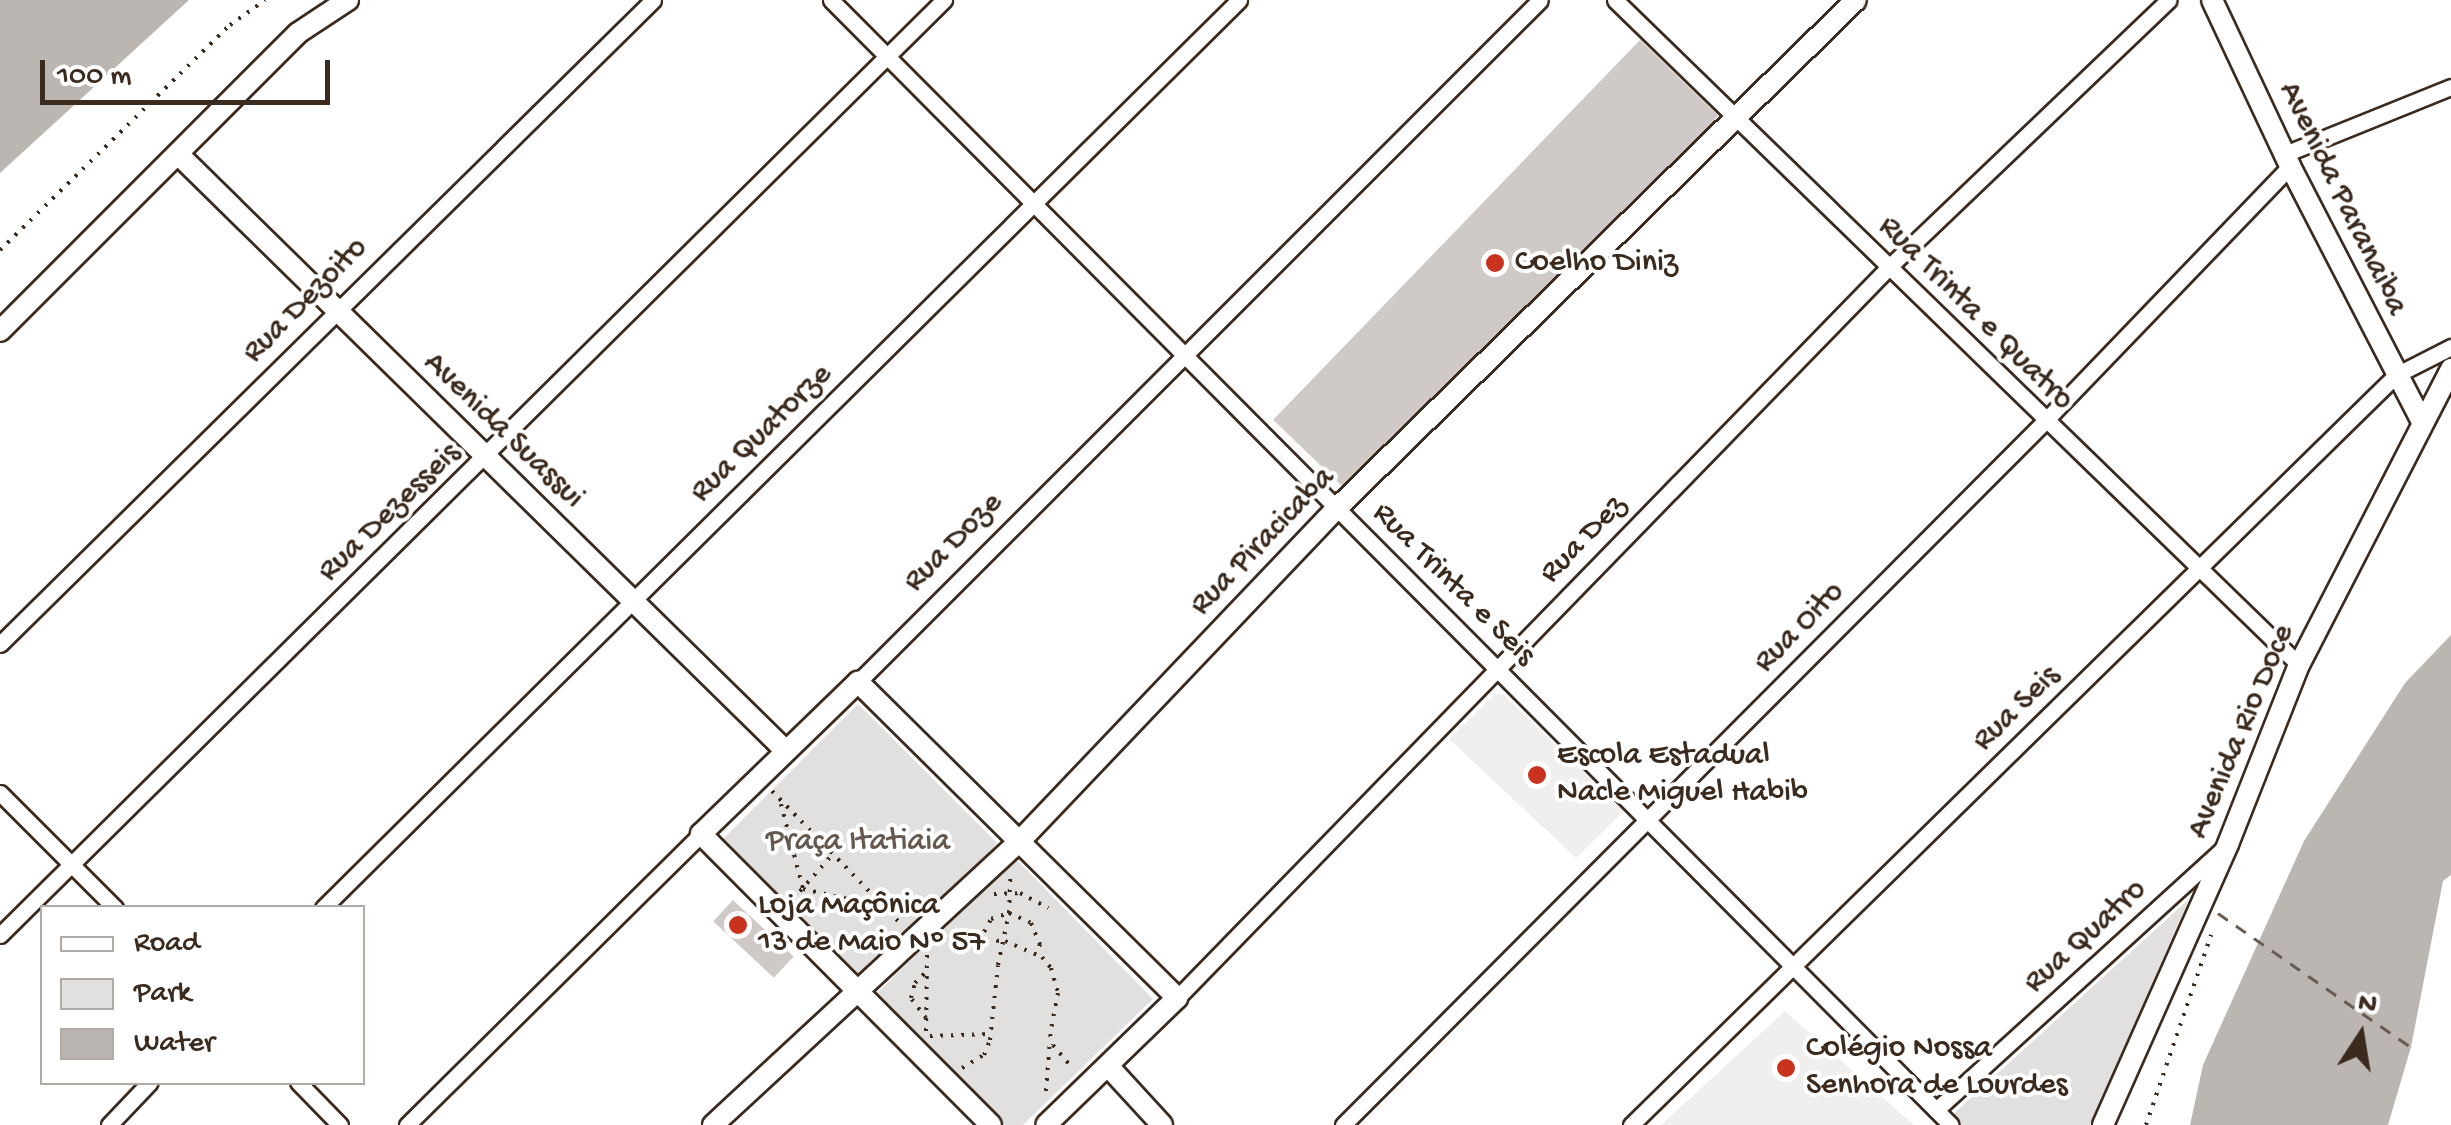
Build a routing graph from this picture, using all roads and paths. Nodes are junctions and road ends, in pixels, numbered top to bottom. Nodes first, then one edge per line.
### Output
1 (264, 0) edge
2 (348, 0) edge
3 (653, 0) edge
4 (830, 0) edge
5 (944, 0) edge
6 (1240, 0) edge
7 (1540, 0) edge
8 (1615, 0) edge
9 (1856, 0) edge
10 (2168, 0) edge
11 (2212, 0) edge
12 (888, 56) junction
13 (2451, 87) edge
14 (1736, 117) junction
15 (179, 155) junction
16 (2288, 160) junction
17 (1033, 208) junction
18 (0, 250) edge
19 (1888, 268) junction
20 (336, 310) junction
21 (0, 331) edge
22 (2451, 347) edge
23 (1186, 352) junction
24 (2451, 369) edge
25 (2396, 376) junction
26 (2044, 422) junction
27 (2422, 422) junction
28 (486, 457) junction
29 (1337, 508) junction
30 (2199, 571) junction
31 (631, 599) junction
32 (0, 644) edge
33 (2299, 665) junction
34 (1499, 670) junction
35 (858, 682) junction
36 (785, 750) junction
37 (758, 776) junction
38 (0, 793) edge
39 (780, 799) junction
40 (1646, 820) junction
41 (701, 834) junction
42 (1018, 843) junction
43 (2228, 844) junction
44 (833, 854) junction
45 (70, 865) junction
46 (1010, 869) dead end
47 (803, 889) junction
48 (1009, 892) junction
49 (986, 896) dead end
50 (112, 905) edge
51 (326, 905) edge
52 (884, 907) junction
53 (1048, 908) dead end
54 (781, 914) junction
55 (1009, 914) junction
56 (0, 935) edge
57 (939, 939) dead end
58 (979, 941) junction
59 (1006, 941) junction
60 (921, 945) junction
61 (1037, 954) junction
62 (1793, 965) junction
63 (927, 971) junction
64 (858, 991) junction
65 (1177, 998) junction
66 (926, 1018) junction
67 (991, 1034) junction
68 (1050, 1034) junction
69 (1070, 1066) dead end
70 (1108, 1066) junction
71 (959, 1070) dead end
72 (147, 1085) edge
73 (301, 1085) edge
74 (1046, 1091) dead end
75 (1936, 1110) junction
76 (108, 1125) edge
77 (340, 1125) edge
78 (407, 1125) edge
79 (713, 1125) edge
80 (991, 1125) edge
81 (1046, 1125) edge
82 (1162, 1125) edge
83 (1343, 1125) edge
84 (1631, 1125) edge
85 (1950, 1125) edge
86 (2103, 1125) edge

1 - 18 path
2 - 15 street
3 - 20 street, Rua Dezoito
4 - 12 street, Rua Trinta e Seis
5 - 12 street, Rua Dezesseis
6 - 17 street, Rua Quatorze
7 - 23 street, Rua Doze
8 - 14 street, Rua Trinta e Quatro
9 - 14 street, Rua Piracicaba
10 - 19 street, Rua Dez
11 - 16 street, Avenida Paranaiba
12 - 17 street, Rua Trinta e Seis
12 - 28 street, Rua Dezesseis
13 - 16 street
14 - 19 street, Rua Trinta e Quatro
14 - 29 street, Rua Piracicaba
15 - 20 street, Avenida Suassui
15 - 21 street
16 - 25 street, Avenida Paranaiba
16 - 26 street, Rua Oito
17 - 23 street, Rua Trinta e Seis
17 - 31 street, Rua Quatorze
19 - 26 street, Rua Trinta e Quatro
19 - 34 street, Rua Dez
20 - 28 street, Avenida Suassui
20 - 32 street, Rua Dezoito
22 - 25 street, Rua Seis
23 - 29 street, Rua Trinta e Seis
23 - 35 street, Rua Doze
24 - 27 street, Avenida Rio Doce
25 - 27 street, Avenida Paranaiba
25 - 30 street, Rua Seis
26 - 30 street, Rua Trinta e Quatro
26 - 40 street, Rua Oito
27 - 33 street, Avenida Rio Doce
28 - 31 street, Avenida Suassui
28 - 45 street, Rua Dezesseis
29 - 34 street, Rua Trinta e Seis
29 - 42 street, Rua Piracicaba
30 - 33 street, Rua Trinta e Quatro
30 - 62 street, Rua Seis
31 - 36 street, Avenida Suassui
31 - 51 street, Rua Quatorze
33 - 43 street, Avenida Rio Doce
34 - 40 street, Rua Trinta e Seis
34 - 65 street, Rua Dez
35 - 36 street, Rua Doze
35 - 42 street
36 - 37 street, Rua Doze
37 - 39 path
37 - 41 street, Rua Doze
38 - 45 street
39 - 44 path
39 - 47 path
40 - 62 street, Rua Trinta e Seis
40 - 83 street, Rua Oito
41 - 54 street
41 - 78 street, Rua Doze
42 - 60 street, Rua Piracicaba
42 - 65 street
43 - 75 street, Rua Quatro
43 - 86 street, Avenida Rio Doce
44 - 47 path
44 - 52 path
45 - 50 street
45 - 56 street, Rua Dezesseis
46 - 48 path
47 - 52 path
47 - 54 path
48 - 49 path
48 - 53 path
48 - 55 path
52 - 60 path
54 - 64 street
55 - 58 path
55 - 59 path
55 - 61 path
57 - 58 path
58 - 59 path
59 - 61 path
59 - 67 path
60 - 63 path
60 - 64 street, Rua Piracicaba
61 - 68 path
62 - 75 street, Rua Trinta e Seis
62 - 84 street, Rua Seis
63 - 66 path
63 - 66 path
64 - 79 street, Rua Piracicaba
64 - 80 street
65 - 70 street, Rua Dez
66 - 67 path
67 - 71 path
68 - 69 path
68 - 74 path
70 - 81 street, Rua Dez
70 - 82 street
72 - 76 street
73 - 77 street
75 - 85 street, Rua Trinta e Seis

